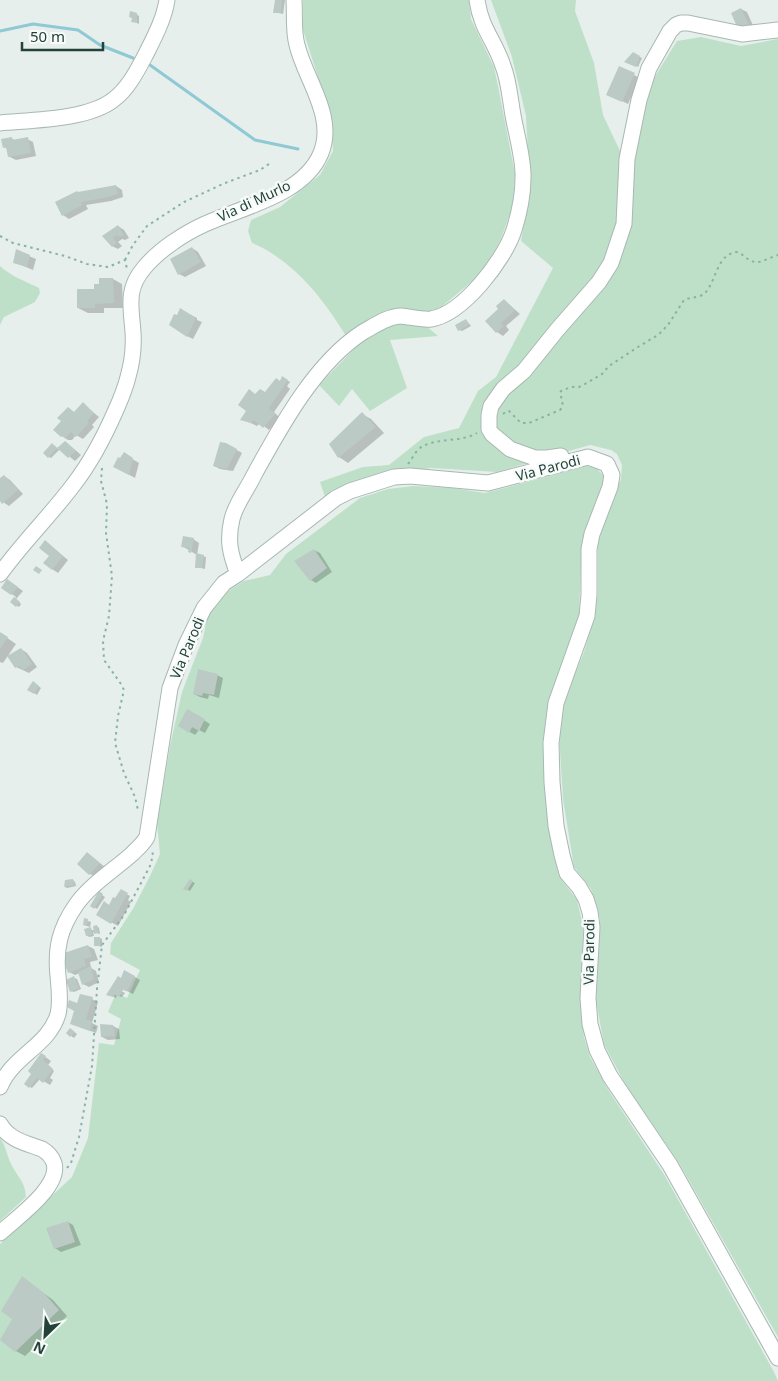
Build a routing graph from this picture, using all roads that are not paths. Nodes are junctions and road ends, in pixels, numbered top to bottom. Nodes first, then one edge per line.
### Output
1 (167, 0) edge
2 (294, 0) edge
3 (478, 0) edge
4 (778, 30) edge
5 (0, 123) edge
6 (588, 457) junction
7 (0, 574) edge
8 (238, 574) junction
9 (0, 1087) edge
10 (0, 1124) edge
11 (0, 1233) edge
12 (778, 1358) edge

1 - 5 street
2 - 7 street, Via di Murlo
3 - 8 street
4 - 6 street
6 - 8 street, Via Parodi
6 - 12 street, Via Parodi
8 - 9 street, Via Parodi
10 - 11 street

